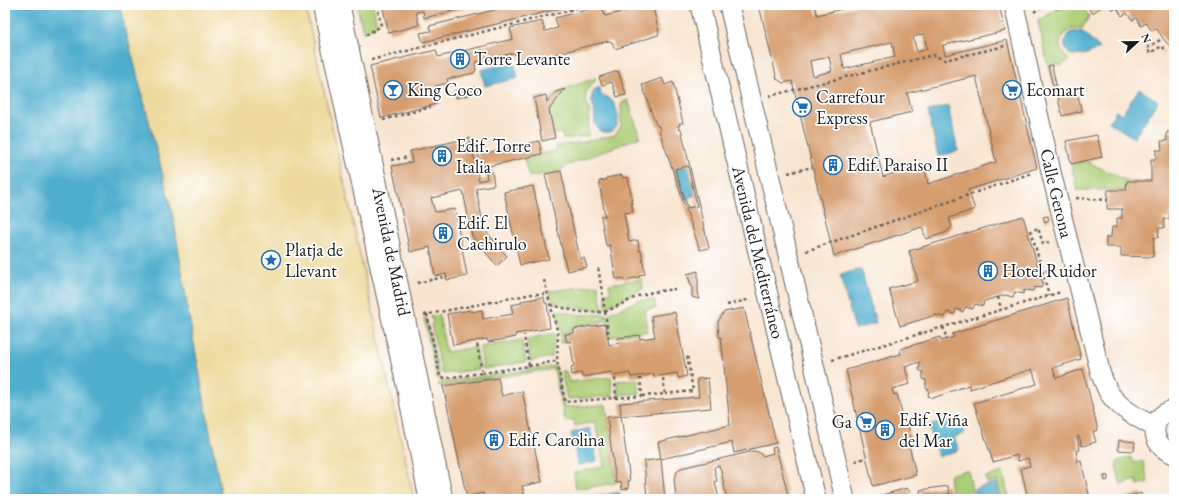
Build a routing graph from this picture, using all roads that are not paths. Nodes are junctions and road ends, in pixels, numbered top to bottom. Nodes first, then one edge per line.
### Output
1 (322, 5) edge
2 (340, 5) edge
3 (700, 5) edge
4 (729, 5) edge
5 (1014, 5) edge
6 (1174, 410) edge
7 (1155, 427) junction
8 (1174, 454) edge
9 (429, 499) edge
10 (443, 499) edge
11 (816, 499) edge
12 (845, 499) edge

1 - 9 street
2 - 10 street, Avenida de Madrid
3 - 11 street, Avenida del Mediterráneo
4 - 12 street, Avenida del Mediterráneo
5 - 7 street, Calle Gerona
6 - 7 street
7 - 8 street

